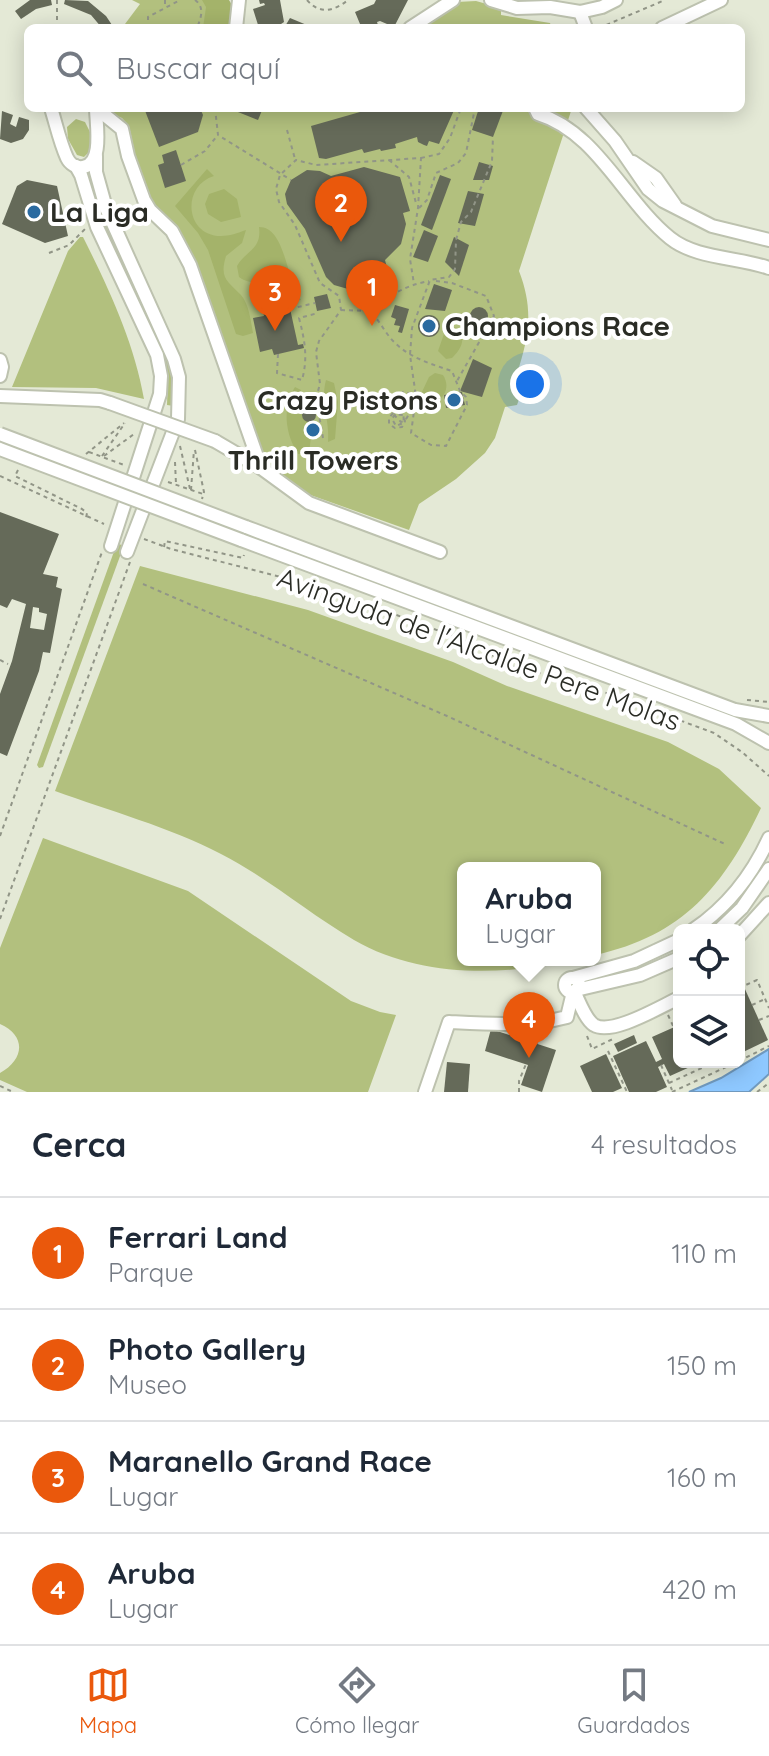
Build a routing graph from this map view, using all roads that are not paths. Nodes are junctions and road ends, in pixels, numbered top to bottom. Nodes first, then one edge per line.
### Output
1 (239, 0) edge
2 (453, 0) edge
3 (491, 0) edge
4 (616, 0) edge
5 (721, 0) edge
6 (580, 12) junction
7 (236, 24) edge
8 (416, 24) edge
9 (584, 24) edge
10 (670, 24) edge
11 (52, 112) edge
12 (96, 112) edge
13 (101, 112) edge
14 (537, 112) edge
15 (589, 112) edge
16 (96, 156) junction
17 (76, 166) junction
18 (769, 240) edge
19 (769, 268) edge
20 (0, 360) edge
21 (0, 376) edge
22 (0, 396) edge
23 (144, 433) junction
24 (0, 434) edge
25 (173, 443) junction
26 (0, 449) edge
27 (137, 467) junction
28 (261, 468) junction
29 (157, 474) junction
30 (244, 534) junction
31 (440, 552) dead end
32 (769, 716) edge
33 (769, 743) edge
34 (769, 838) edge
35 (769, 869) edge
36 (769, 903) edge
37 (703, 924) edge
38 (725, 924) edge
39 (745, 929) edge
40 (673, 943) edge
41 (673, 961) edge
42 (574, 988) junction
43 (673, 1001) edge
44 (425, 1092) edge

1 - 7 street
2 - 8 street
3 - 6 street
4 - 6 street
5 - 10 street
6 - 9 street
11 - 17 street
12 - 16 street
13 - 28 street
14 - 19 street
15 - 18 street
16 - 17 street
16 - 25 street
17 - 23 street
20 - 21 street
22 - 28 street, bridge
23 - 25 street
23 - 27 street
24 - 30 street, Avinguda de l'Alcalde Pere Molas, bridge
25 - 29 street
26 - 30 street, Avinguda de l'Alcalde Pere Molas, bridge
27 - 29 street
27 - 29 street
28 - 31 street
30 - 32 street, Avinguda de l'Alcalde Pere Molas
30 - 33 street, Avinguda de l'Alcalde Pere Molas
34 - 37 street
35 - 38 street
36 - 39 street
40 - 42 street
41 - 42 street
42 - 43 street
42 - 44 street

